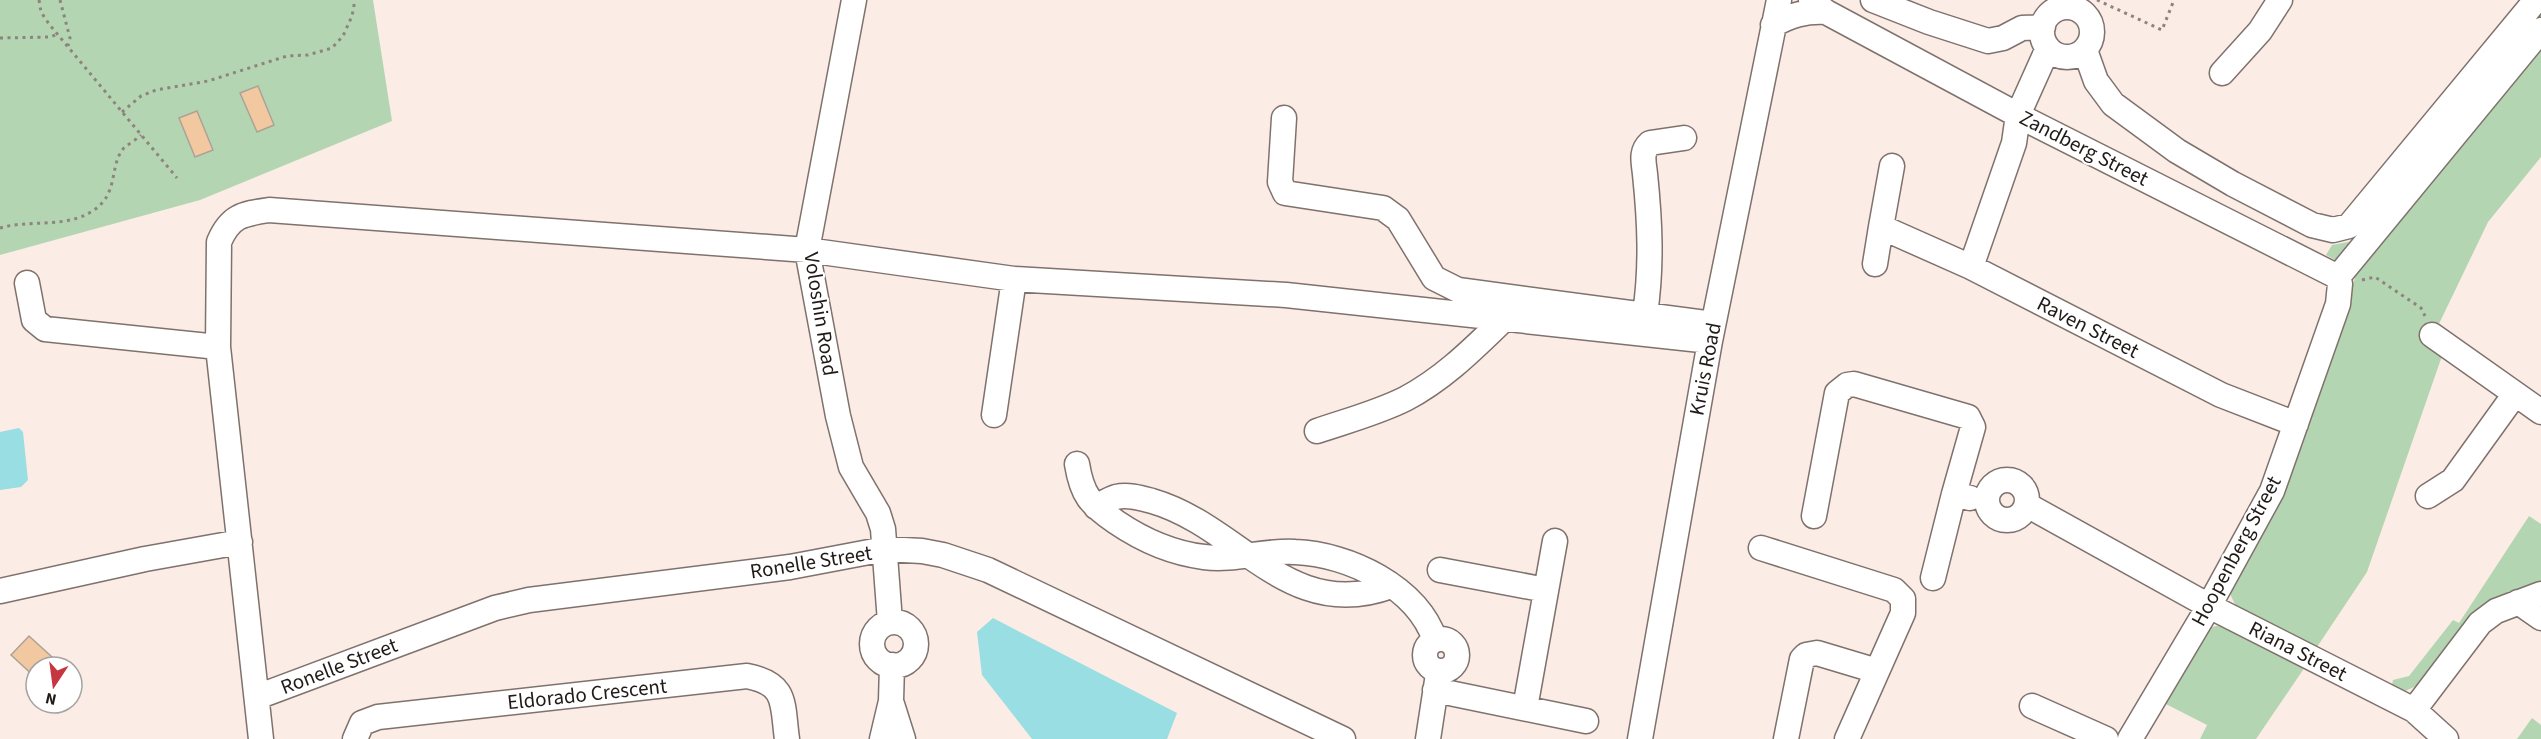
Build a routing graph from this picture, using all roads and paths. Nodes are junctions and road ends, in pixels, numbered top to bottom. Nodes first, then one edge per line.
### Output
1 (39, 0) edge
2 (60, 0) edge
3 (356, 0) edge
4 (854, 0) edge
5 (1779, 0) edge
6 (1873, 0) edge
7 (2174, 0) edge
8 (2280, 0) edge
9 (2536, 0) edge
10 (2091, 4) edge
11 (1819, 6) edge
12 (1773, 25) junction
13 (2541, 30) edge
14 (58, 34) junction
15 (0, 38) edge
16 (2051, 44) junction
17 (68, 46) junction
18 (2085, 50) junction
19 (2222, 73) dead end
20 (122, 112) junction
21 (1284, 118) dead end
22 (2024, 118) junction
23 (141, 135) junction
24 (1684, 138) dead end
25 (1893, 166) dead end
26 (177, 178) dead end
27 (1881, 227) junction
28 (0, 228) edge
29 (807, 250) junction
30 (1875, 264) dead end
31 (1971, 267) junction
32 (1014, 279) junction
33 (2339, 281) junction
34 (27, 283) dead end
35 (1645, 314) junction
36 (1503, 321) junction
37 (1712, 333) junction
38 (2433, 335) joint
39 (218, 347) junction
40 (2515, 394) junction
41 (2541, 412) edge
42 (994, 415) dead end
43 (2296, 424) junction
44 (1317, 431) dead end
45 (1077, 464) dead end
46 (1954, 494) junction
47 (2428, 496) dead end
48 (1096, 507) junction
49 (1814, 516) dead end
50 (1555, 540) dead end
51 (240, 542) junction
52 (885, 549) junction
53 (1761, 549) dead end
54 (1245, 556) junction
55 (1440, 570) dead end
56 (1933, 578) dead end
57 (1391, 586) junction
58 (1546, 590) junction
59 (0, 591) edge
60 (2541, 594) edge
61 (2518, 602) junction
62 (2209, 606) junction
63 (2541, 618) edge
64 (1877, 671) junction
65 (1437, 680) junction
66 (257, 697) junction
67 (891, 702) junction
68 (2032, 706) dead end
69 (1525, 708) junction
70 (2414, 710) junction
71 (1586, 721) dead end
72 (261, 739) edge
73 (355, 739) edge
74 (787, 739) edge
75 (882, 739) edge
76 (903, 739) edge
77 (1343, 739) edge
78 (1428, 739) edge
79 (1640, 739) edge
80 (1786, 739) edge
81 (1847, 739) edge
82 (2106, 739) edge
83 (2130, 739) edge
84 (2446, 739) edge

1 - 14 path
2 - 17 path
3 - 20 path
4 - 29 street, Voloshin Road
5 - 12 street, Kruis Road
6 - 16 street
7 - 10 path
8 - 19 street
9 - 18 street
10 - 16 street
10 - 18 street
11 - 12 street, Zandberg Street
11 - 22 street, Zandberg Street
12 - 37 street, Kruis Road
13 - 33 street
14 - 15 path
14 - 17 path
16 - 18 street
16 - 22 street
17 - 20 path
20 - 23 path
21 - 35 street
22 - 31 street
22 - 33 street, Zandberg Street
23 - 26 path
23 - 28 path
24 - 35 street
25 - 27 street
27 - 30 street
27 - 31 street, Raven Street
29 - 32 street
29 - 39 street
29 - 52 street, Voloshin Road
31 - 43 street, Raven Street
32 - 36 street
32 - 42 street
33 - 38 path
33 - 43 street, Hoopenberg Street
34 - 39 street
35 - 37 street
36 - 37 street
36 - 44 street
37 - 79 street, Kruis Road
38 - 40 street
39 - 51 street
40 - 41 street
40 - 47 street
43 - 62 street, Hoopenberg Street
45 - 48 street
46 - 49 street
46 - 56 street
46 - 62 street, Riana Street
48 - 54 street
48 - 54 street
50 - 58 street
51 - 59 street
51 - 66 street
52 - 66 street, Ronelle Street
52 - 67 street, Voloshin Road
52 - 77 street, Ronelle Street
53 - 64 street
54 - 57 street
54 - 57 street
55 - 58 street
57 - 65 street
58 - 69 street
60 - 61 street
61 - 63 street
61 - 70 street
62 - 70 street, Riana Street
62 - 83 street, Hoopenberg Street
64 - 80 street
64 - 81 street
65 - 69 street
65 - 78 street
66 - 72 street
67 - 75 street
67 - 76 street
68 - 82 street
69 - 71 street
70 - 84 street, Riana Street
73 - 74 street, Eldorado Crescent

